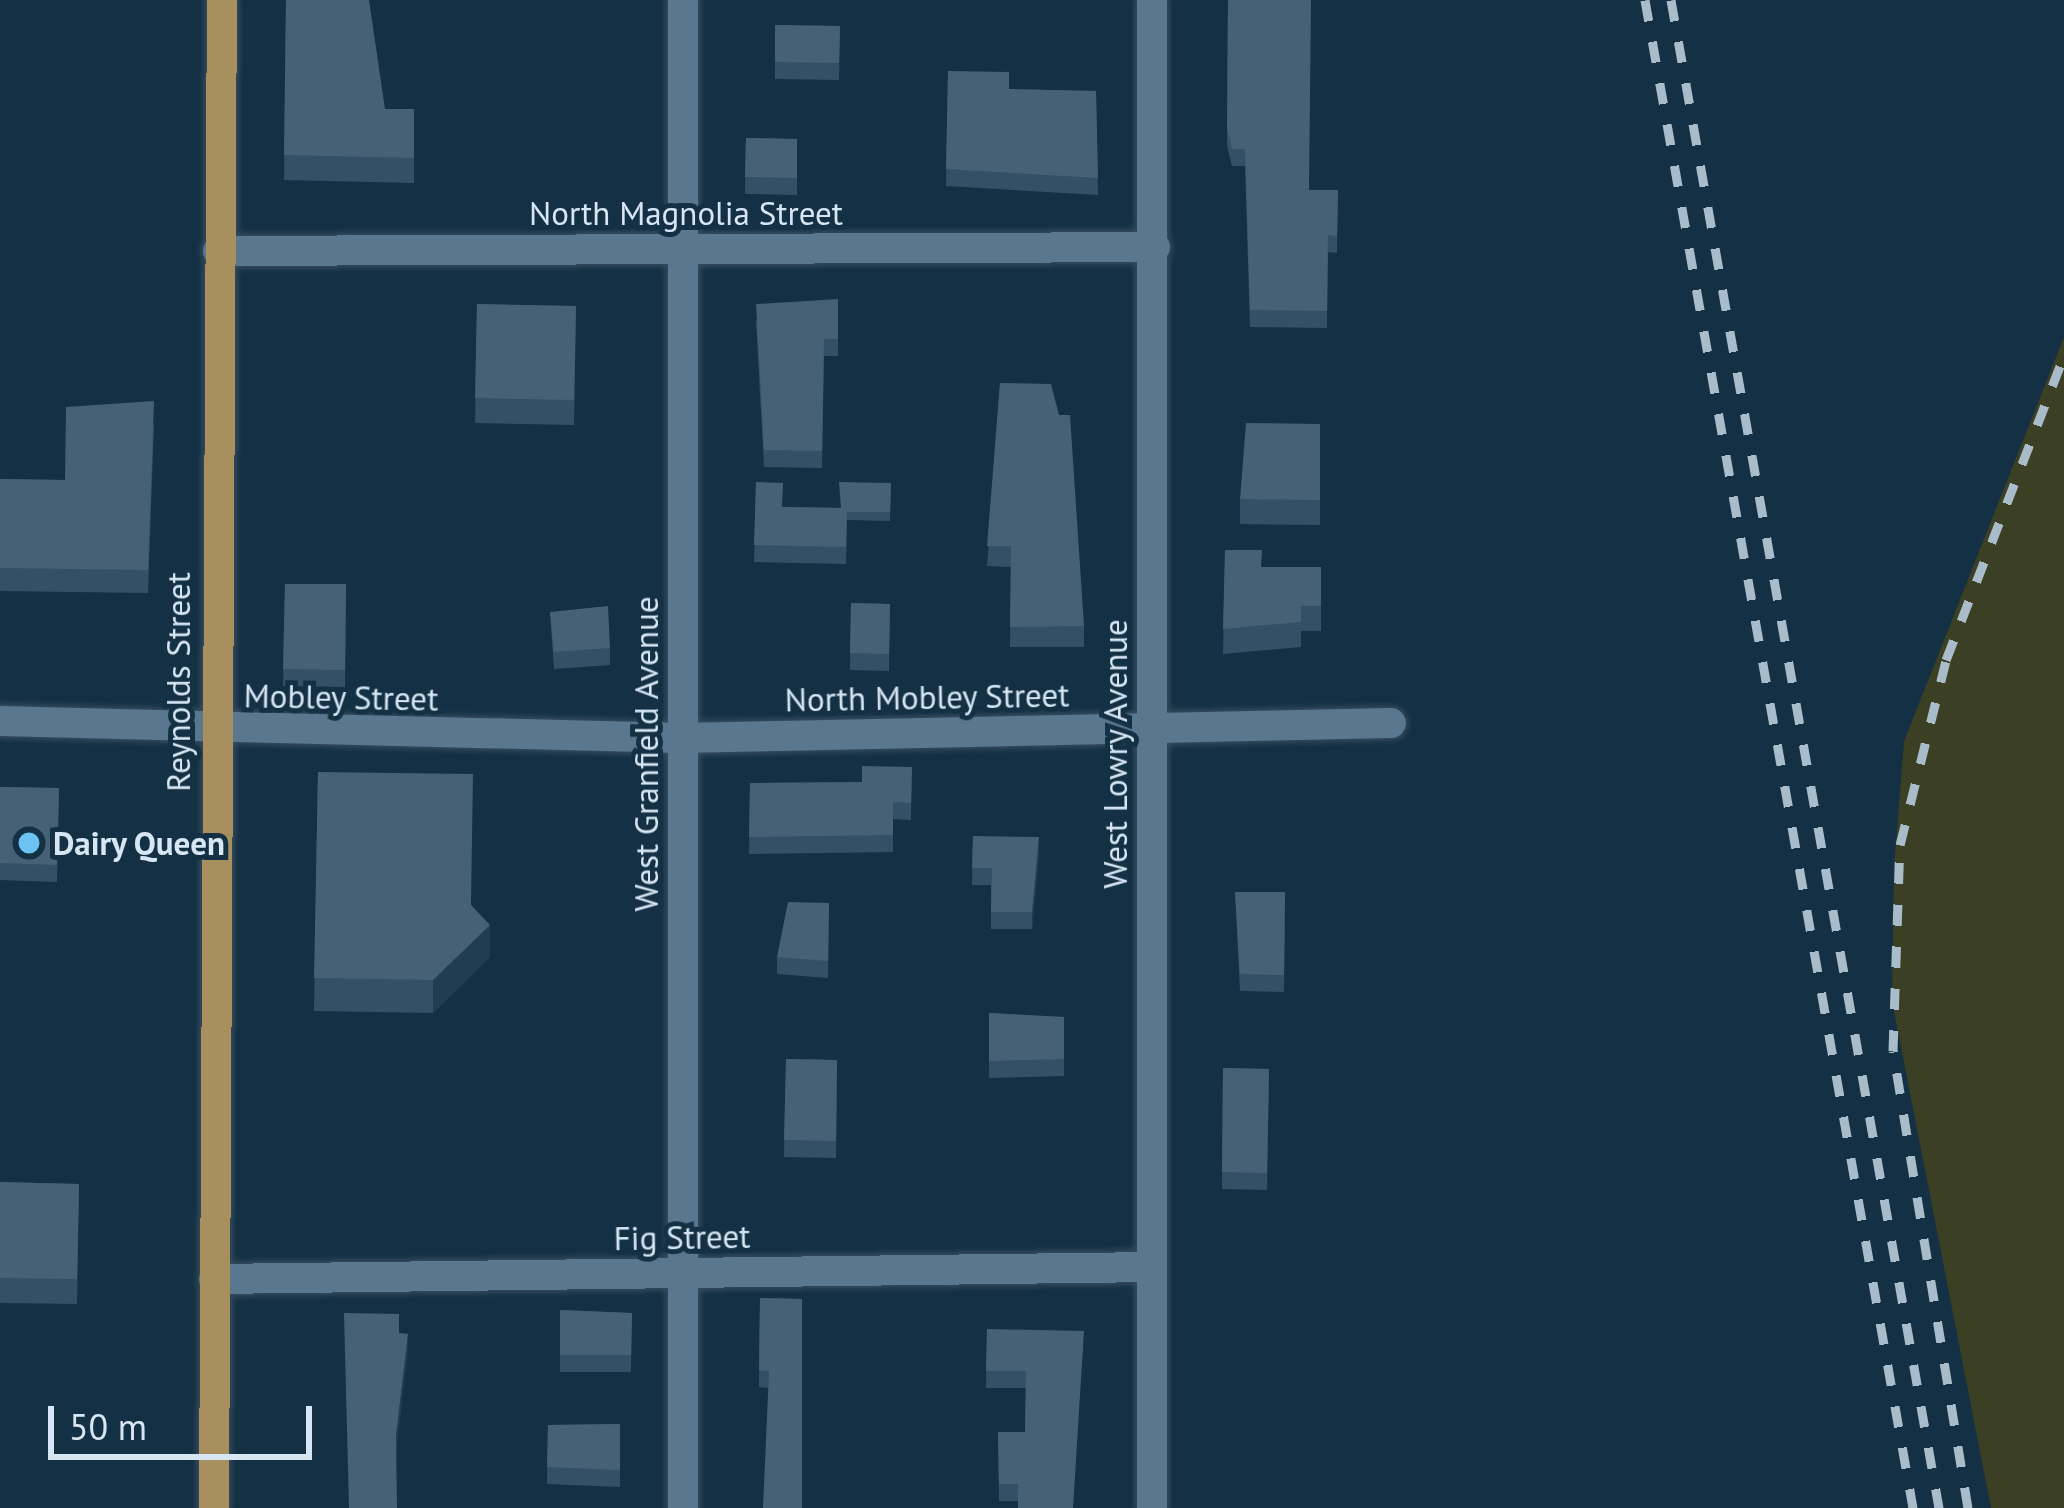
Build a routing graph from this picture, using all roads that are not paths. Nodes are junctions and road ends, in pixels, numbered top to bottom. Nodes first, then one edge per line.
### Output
1 (222, 0) edge
2 (683, 0) edge
3 (1152, 0) edge
4 (1155, 247) junction
5 (682, 249) junction
6 (218, 251) junction
7 (0, 721) edge
8 (1391, 723) dead end
9 (1150, 728) junction
10 (214, 731) junction
11 (681, 739) junction
12 (1151, 1267) junction
13 (684, 1273) junction
14 (214, 1279) junction
15 (214, 1508) edge
16 (683, 1508) edge
17 (1152, 1508) edge

1 - 6 main road, Reynolds Street
2 - 5 street, West Granfield Avenue
3 - 4 street, West Lowry Avenue
4 - 5 street, North Magnolia Street
4 - 9 street, West Lowry Avenue
5 - 6 street, North Magnolia Street
5 - 11 street, West Granfield Avenue
6 - 10 main road, Reynolds Street
7 - 10 street, Mobley Street
8 - 9 street, North Mobley Street
9 - 11 street, North Mobley Street
9 - 12 street, West Lowry Avenue
10 - 11 street, Mobley Street
10 - 14 main road, Reynolds Street
11 - 13 street, West Granfield Avenue
12 - 13 street, Fig Street
12 - 17 street, West Lowry Avenue
13 - 14 street, Fig Street
13 - 16 street, West Granfield Avenue
14 - 15 main road, Reynolds Street

